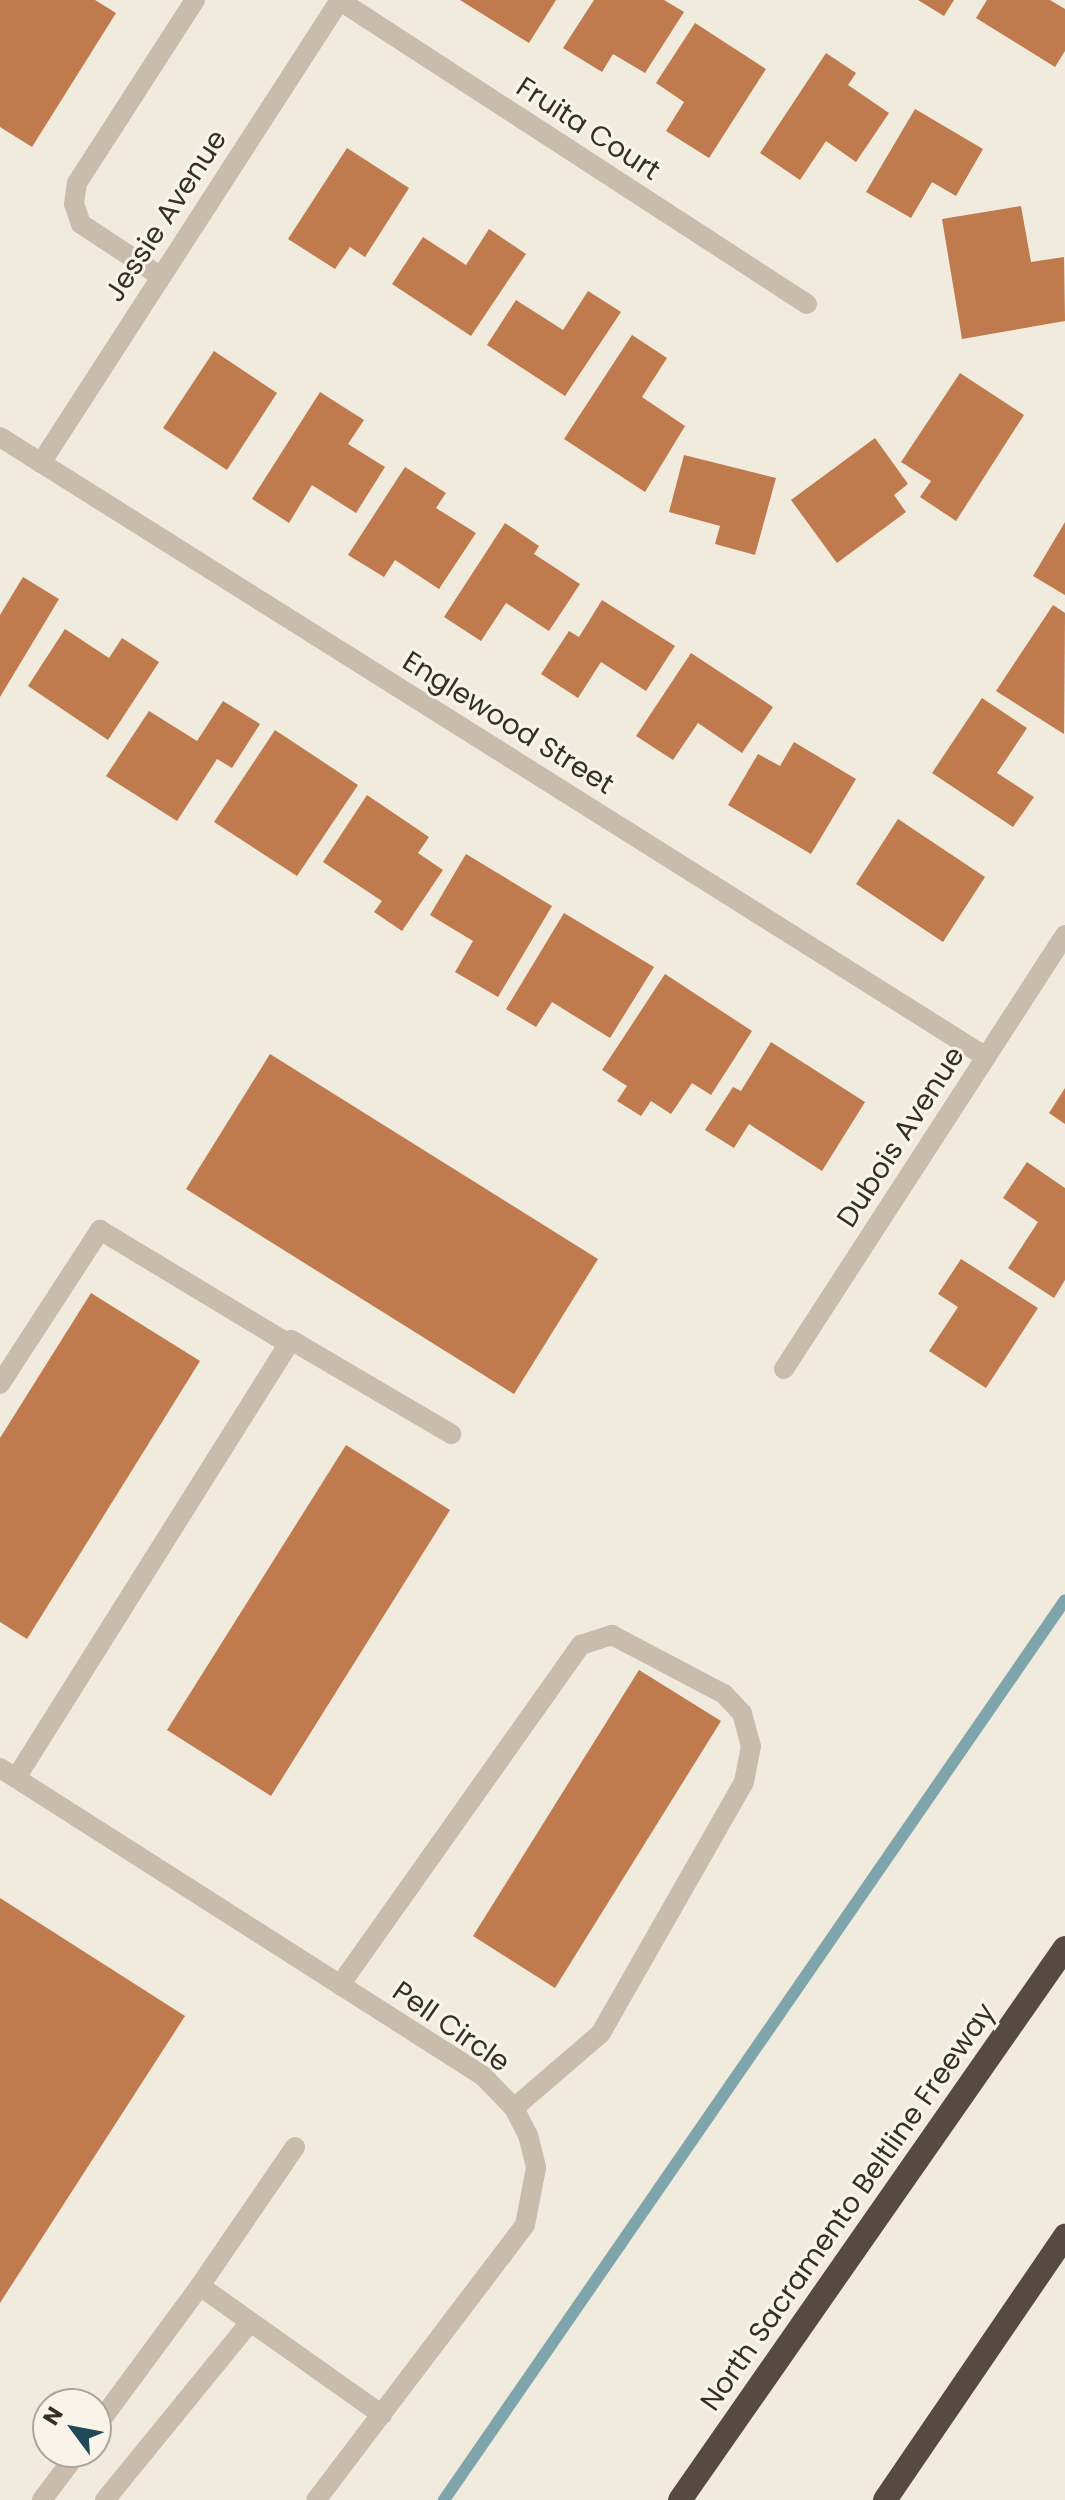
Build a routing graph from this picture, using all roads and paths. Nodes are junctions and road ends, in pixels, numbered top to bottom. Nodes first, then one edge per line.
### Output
1 (195, 0) edge
2 (339, 0) edge
3 (160, 276) junction
4 (807, 304) dead end
5 (0, 437) edge
6 (41, 463) junction
7 (1065, 935) edge
8 (986, 1057) junction
9 (289, 1344) junction
10 (784, 1369) dead end
11 (0, 1384) edge
12 (451, 1434) dead end
13 (8, 1773) edge
14 (1065, 1948) edge
15 (340, 1985) junction
16 (514, 2108) junction
17 (295, 2147) dead end
18 (1065, 2236) edge
19 (200, 2286) junction
20 (250, 2322) junction
21 (112, 2405) edge
22 (382, 2415) junction
23 (66, 2468) edge
24 (42, 2500) edge
25 (105, 2500) edge
26 (316, 2500) edge
27 (680, 2500) edge
28 (885, 2500) edge

1 - 3 street
2 - 3 street, Jessie Avenue
2 - 4 street, Fruita Court
3 - 6 street, Jessie Avenue
5 - 6 street, Englewood Street
6 - 8 street, Englewood Street
7 - 8 street, Dubois Avenue
8 - 10 street, Dubois Avenue
9 - 11 street
9 - 12 street
9 - 13 street
13 - 15 street, Pell Circle
14 - 27 highway, North Sacramento Beltline Freeway
15 - 16 street, Pell Circle
15 - 16 street
16 - 22 street, Pell Circle
17 - 19 street
18 - 28 highway
19 - 20 street
19 - 21 street
20 - 22 street
20 - 25 street
22 - 26 street, Pell Circle
23 - 24 street

